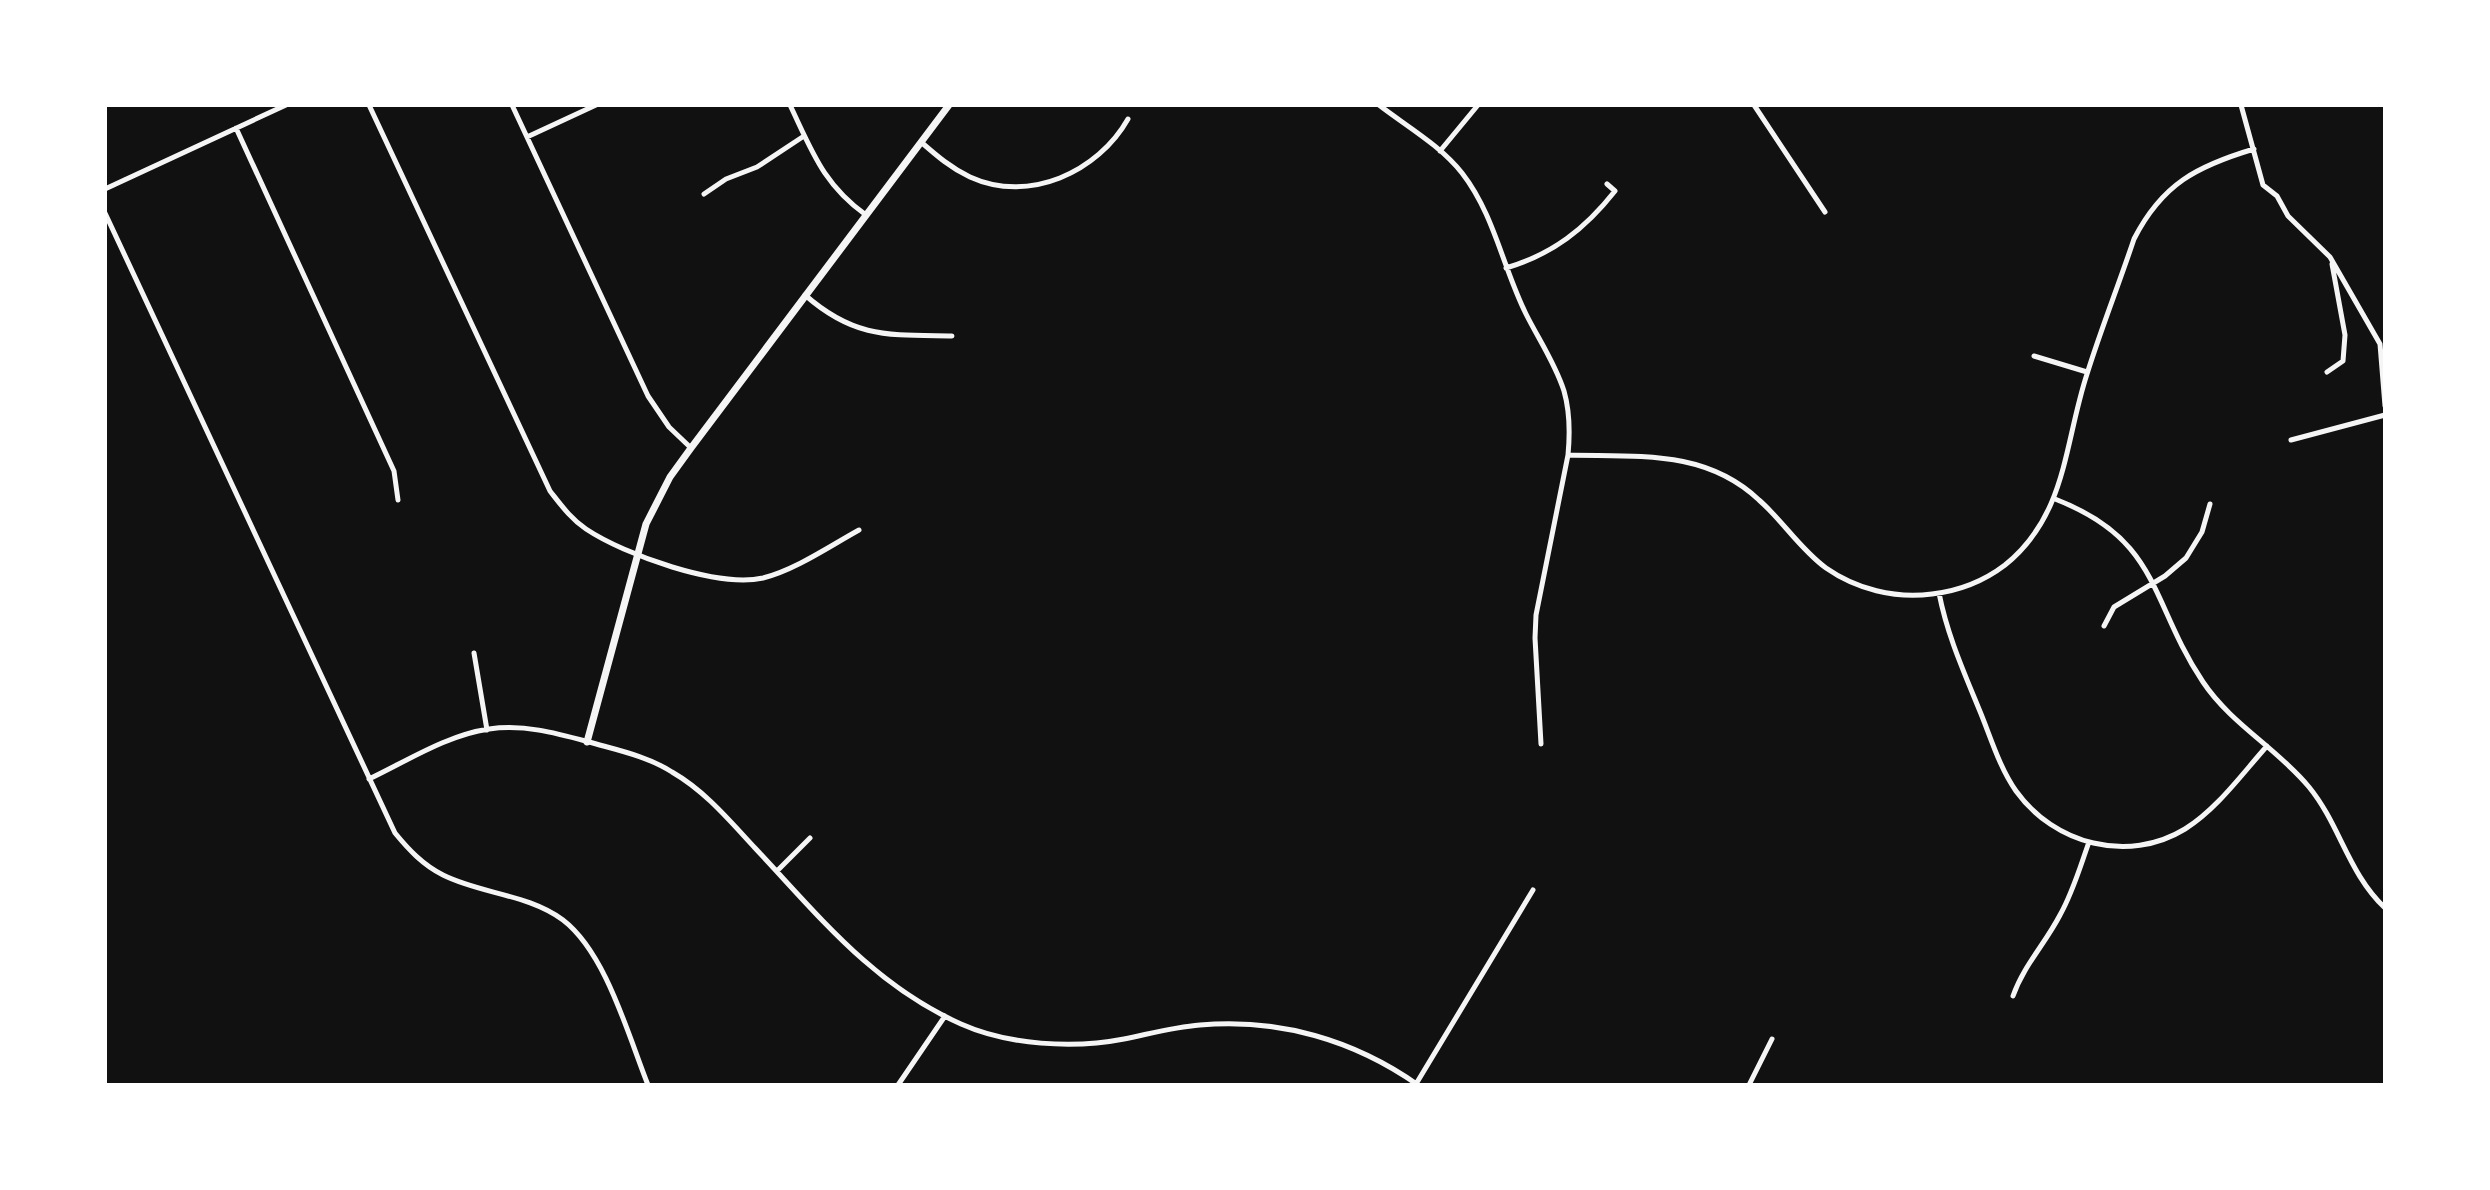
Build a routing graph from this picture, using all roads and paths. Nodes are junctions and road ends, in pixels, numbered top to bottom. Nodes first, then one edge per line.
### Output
1 (286, 105) edge
2 (369, 105) edge
3 (512, 105) edge
4 (596, 105) edge
5 (790, 105) edge
6 (949, 105) edge
7 (1378, 105) edge
8 (1478, 105) edge
9 (1754, 105) edge
10 (2241, 105) edge
11 (1128, 119) dead end
12 (236, 128) junction
13 (804, 136) junction
14 (527, 137) junction
15 (921, 142) junction
16 (2254, 149) junction
17 (1440, 151) junction
18 (1607, 184) dead end
19 (105, 189) edge
20 (704, 194) dead end
21 (1825, 212) dead end
22 (105, 213) edge
23 (866, 215) junction
24 (2330, 257) junction
25 (1506, 268) junction
26 (805, 295) junction
27 (952, 336) dead end
28 (2034, 356) dead end
29 (2087, 372) junction
30 (2327, 372) dead end
31 (2385, 406) edge
32 (2385, 415) edge
33 (2291, 440) dead end
34 (691, 447) junction
35 (1568, 455) junction
36 (398, 499) dead end
37 (2054, 499) junction
38 (2210, 504) dead end
39 (859, 530) dead end
40 (637, 554) junction
41 (2153, 583) junction
42 (1940, 593) junction
43 (2104, 626) dead end
44 (474, 653) dead end
45 (487, 730) junction
46 (587, 742) junction
47 (1541, 744) dead end
48 (2267, 746) junction
49 (369, 779) junction
50 (810, 838) dead end
51 (2089, 842) junction
52 (777, 871) junction
53 (1533, 890) dead end
54 (2385, 908) edge
55 (2013, 996) dead end
56 (945, 1016) junction
57 (1772, 1039) dead end
58 (1417, 1084) edge
59 (648, 1085) edge
60 (898, 1085) edge
61 (1749, 1085) edge

1 - 12 street
2 - 40 street
3 - 14 street
4 - 14 street
5 - 13 street
6 - 15 street
7 - 17 street
8 - 17 street
9 - 21 street
10 - 16 street
11 - 15 street
12 - 19 street
12 - 36 street
13 - 20 street
13 - 23 street
14 - 34 street
15 - 23 street
16 - 24 street
16 - 29 street
17 - 25 street
18 - 25 street
22 - 49 street
23 - 26 street
24 - 30 street
24 - 31 street
25 - 35 street
26 - 27 street
26 - 34 street
28 - 29 street
29 - 37 street
32 - 33 street
34 - 40 street
35 - 42 street
35 - 47 street
37 - 41 street
37 - 42 street
38 - 41 street
39 - 40 street
40 - 46 street
41 - 43 street
41 - 48 street
42 - 51 street
44 - 45 street
45 - 46 street
45 - 49 street
46 - 52 street
48 - 51 street
48 - 54 street
49 - 59 street
50 - 52 street
51 - 55 street
52 - 56 street
53 - 58 street
56 - 58 street
56 - 60 street
57 - 61 street

